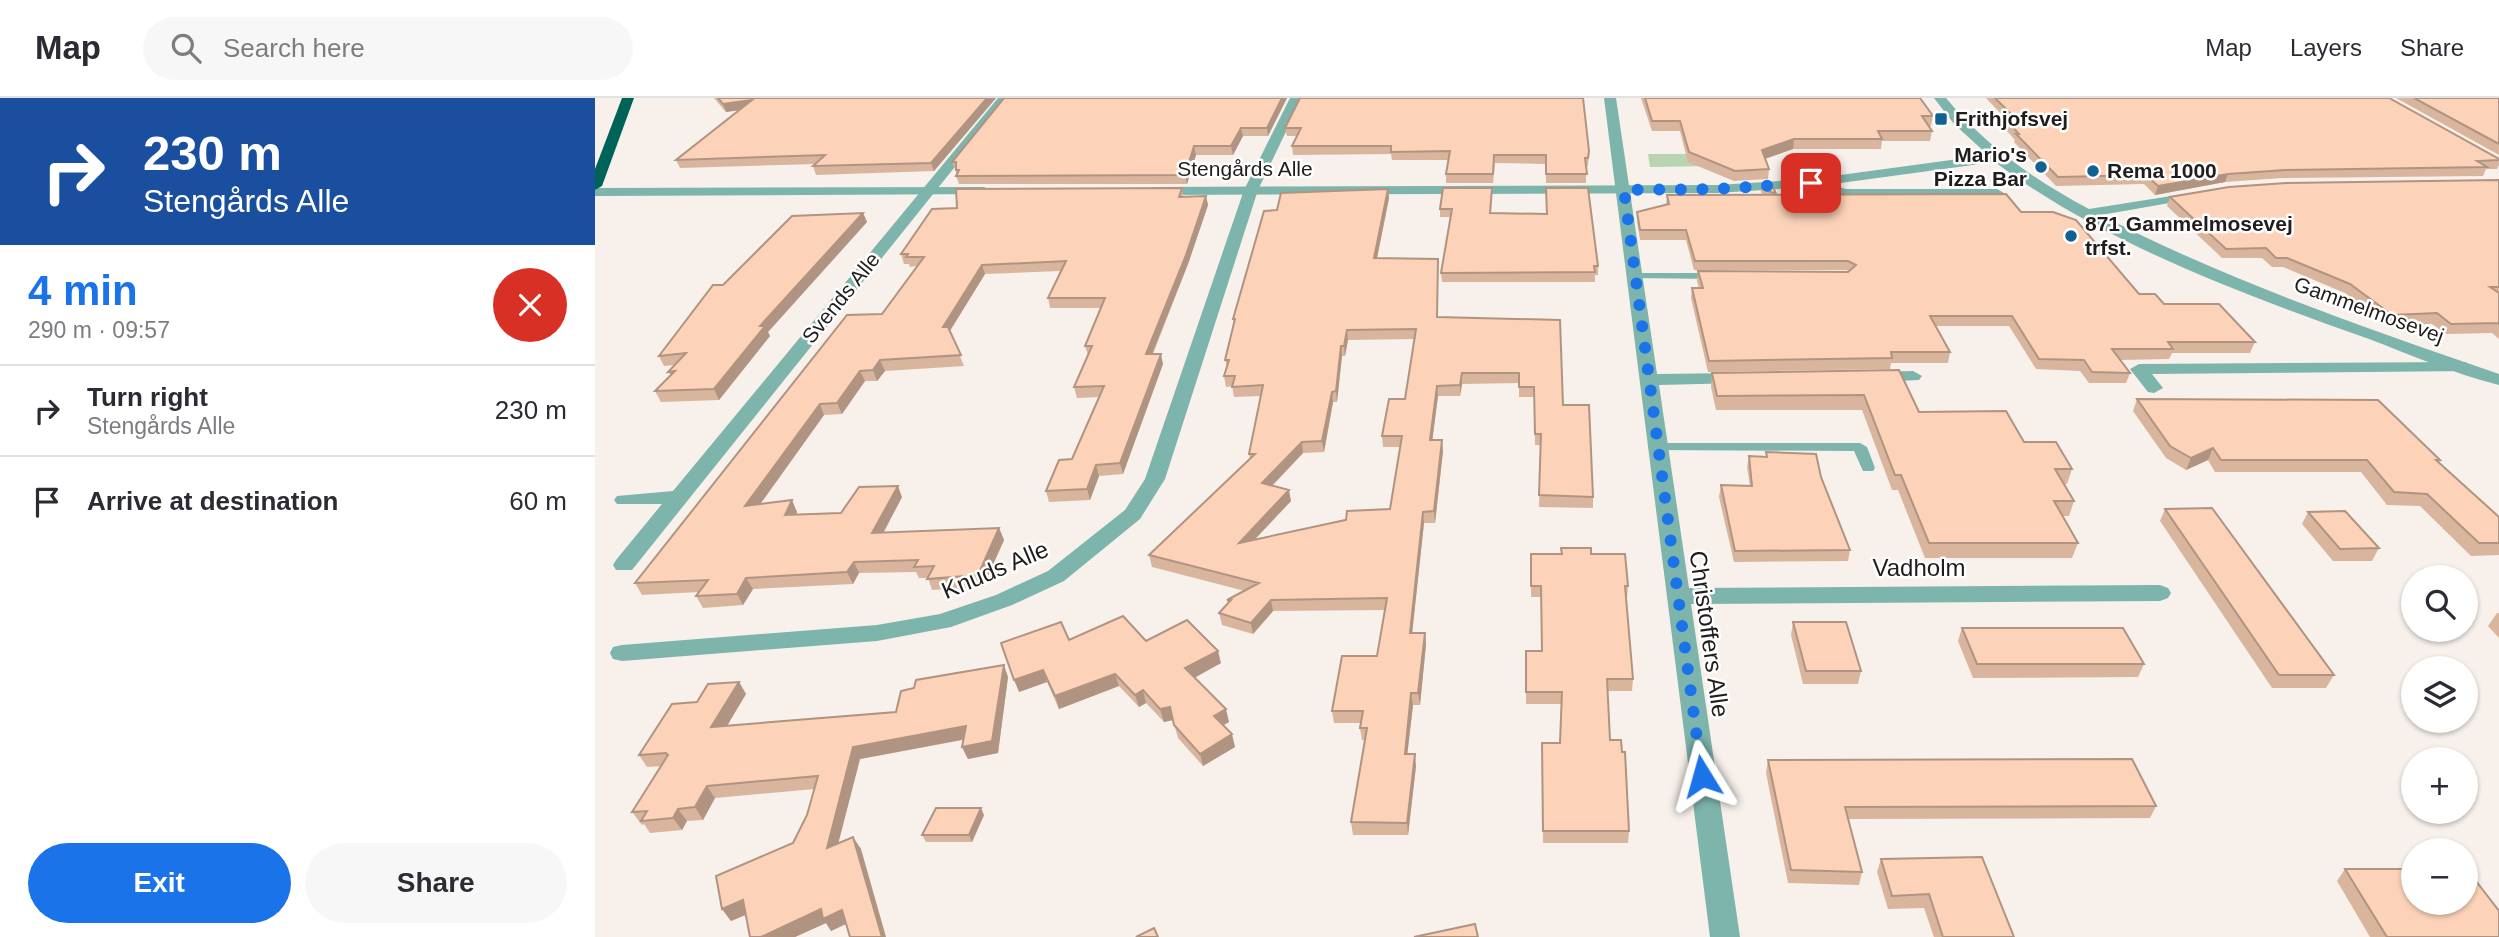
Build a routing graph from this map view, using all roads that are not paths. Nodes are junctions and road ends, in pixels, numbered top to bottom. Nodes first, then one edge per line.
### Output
1 (628, 98) edge
2 (1004, 98) edge
3 (1296, 98) edge
4 (1610, 98) edge
5 (1940, 98) edge
6 (1996, 158) junction
7 (597, 180) edge
8 (1811, 183) junction
9 (1251, 190) junction
10 (1624, 190) junction
11 (929, 191) junction
12 (995, 191) edge
13 (1142, 191) edge
14 (2214, 191) edge
15 (595, 192) edge
16 (1997, 193) edge
17 (2086, 214) junction
18 (1636, 276) junction
19 (1734, 276) edge
20 (2465, 368) junction
21 (1913, 376) dead end
22 (1858, 377) edge
23 (1761, 378) edge
24 (1651, 380) junction
25 (2499, 380) edge
26 (2154, 388) dead end
27 (1658, 447) junction
28 (1868, 468) dead end
29 (677, 497) junction
30 (624, 500) dead end
31 (624, 565) dead end
32 (2160, 593) dead end
33 (1677, 596) junction
34 (622, 653) dead end
35 (1725, 937) edge

1 - 7 highway
2 - 11 street, Svends Alle
3 - 9 street, Knuds Alle
4 - 10 street, Christoffers Alle
5 - 6 street, Gammelmosevej
6 - 8 street, Stengårds Alle
6 - 17 street, Gammelmosevej
8 - 10 street, Stengårds Alle
8 - 16 street, Stengårds Alle
9 - 10 street, Stengårds Alle
9 - 13 street, Stengårds Alle
9 - 34 street, Knuds Alle
10 - 18 street, Christoffers Alle
11 - 12 street
11 - 15 street
11 - 29 street, Svends Alle
14 - 17 street
17 - 20 street, Gammelmosevej
18 - 19 lane
18 - 24 street, Christoffers Alle
20 - 25 street, Gammelmosevej
20 - 26 street, Gammelmosevej
21 - 22 street
23 - 24 street
24 - 27 street, Christoffers Alle
27 - 28 lane
27 - 33 street, Christoffers Alle
29 - 30 street
29 - 31 street, Svends Alle
32 - 33 street, Vadholm
33 - 35 street, Christoffers Alle

